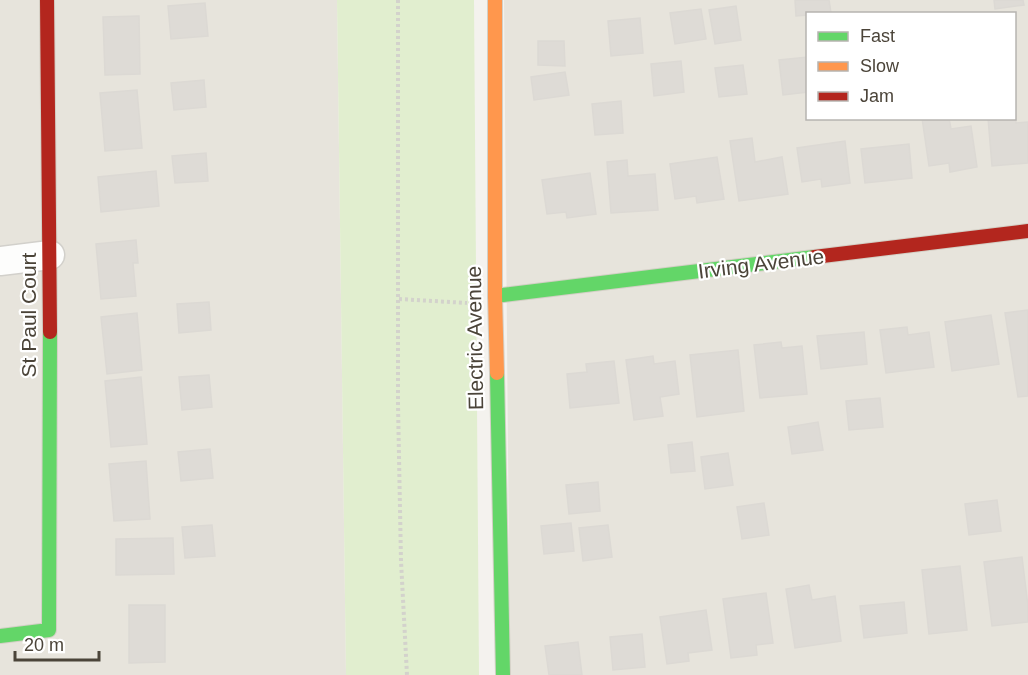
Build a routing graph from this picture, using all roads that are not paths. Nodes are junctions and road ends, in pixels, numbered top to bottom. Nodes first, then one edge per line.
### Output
1 (47, 0) edge
2 (495, 0) edge
3 (1028, 231) edge
4 (50, 255) junction
5 (0, 261) edge
6 (495, 301) junction
7 (0, 636) edge
8 (503, 675) edge

1 - 4 street, St Paul Court
2 - 6 street, Electric Avenue
3 - 6 street, Irving Avenue
4 - 5 street
4 - 7 street, St Paul Court
6 - 8 street, Electric Avenue

